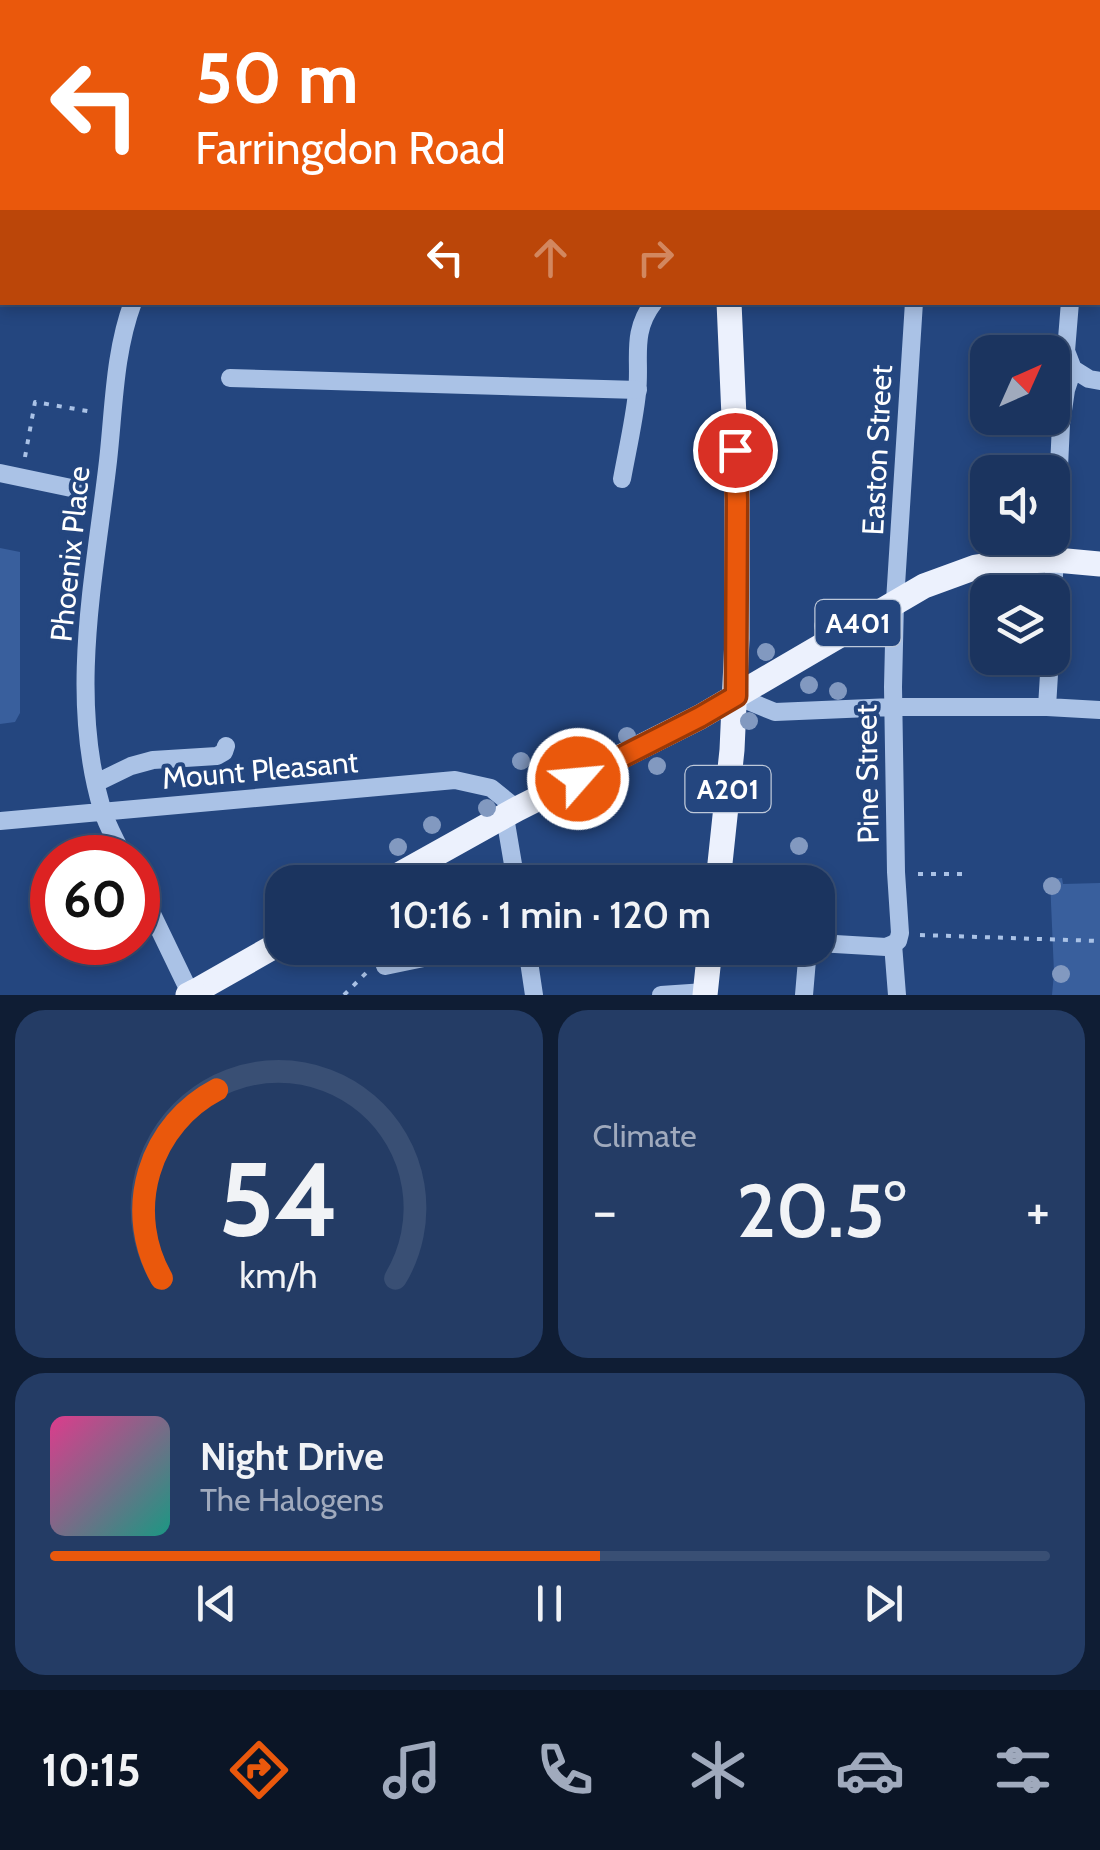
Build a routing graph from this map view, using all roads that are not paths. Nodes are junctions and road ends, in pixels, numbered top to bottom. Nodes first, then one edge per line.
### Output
1 (131, 305) edge
2 (652, 305) edge
3 (729, 305) edge
4 (914, 305) edge
5 (1070, 305) edge
6 (1073, 370) junction
7 (230, 378) dead end
8 (1100, 381) edge
9 (638, 390) junction
10 (0, 473) edge
11 (622, 479) dead end
12 (76, 489) dead end
13 (1056, 560) junction
14 (1100, 564) edge
15 (1055, 575) edge
16 (895, 601) junction
17 (1049, 675) edge
18 (736, 696) junction
19 (893, 707) junction
20 (1048, 707) junction
21 (1100, 710) edge
22 (226, 746) dead end
23 (96, 783) junction
24 (103, 812) junction
25 (511, 813) junction
26 (0, 820) edge
27 (114, 835) edge
28 (417, 865) edge
29 (515, 865) edge
30 (720, 865) edge
31 (160, 931) edge
32 (835, 944) edge
33 (893, 944) junction
34 (265, 952) edge
35 (390, 965) edge
36 (529, 965) edge
37 (708, 965) edge
38 (807, 965) edge
39 (385, 966) road end
40 (705, 993) edge
41 (190, 995) edge
42 (534, 995) edge
43 (661, 995) edge
44 (804, 995) edge
45 (897, 995) edge

1 - 23 street, Phoenix Place
2 - 9 street
3 - 18 main road, A201
4 - 16 street, Easton Street
5 - 6 street
6 - 8 street
6 - 13 street
7 - 9 street, bridge
9 - 11 street
10 - 12 street
13 - 14 main road, A401
13 - 15 street
13 - 16 main road, A401
16 - 18 main road, A401
16 - 19 street, Pine Street
17 - 20 street
18 - 19 street
18 - 25 main road, A401
18 - 30 main road, A201
19 - 20 street
19 - 33 street, Pine Street
20 - 21 street
22 - 23 street
23 - 24 street, Phoenix Place
24 - 25 street, Mount Pleasant
24 - 26 street, Mount Pleasant
24 - 27 street, Phoenix Place
25 - 28 main road, A401
25 - 29 street
31 - 41 street
32 - 33 street
33 - 45 street, Pine Street
34 - 41 main road
35 - 39 street
36 - 42 street
37 - 40 main road
38 - 44 street
40 - 43 street

